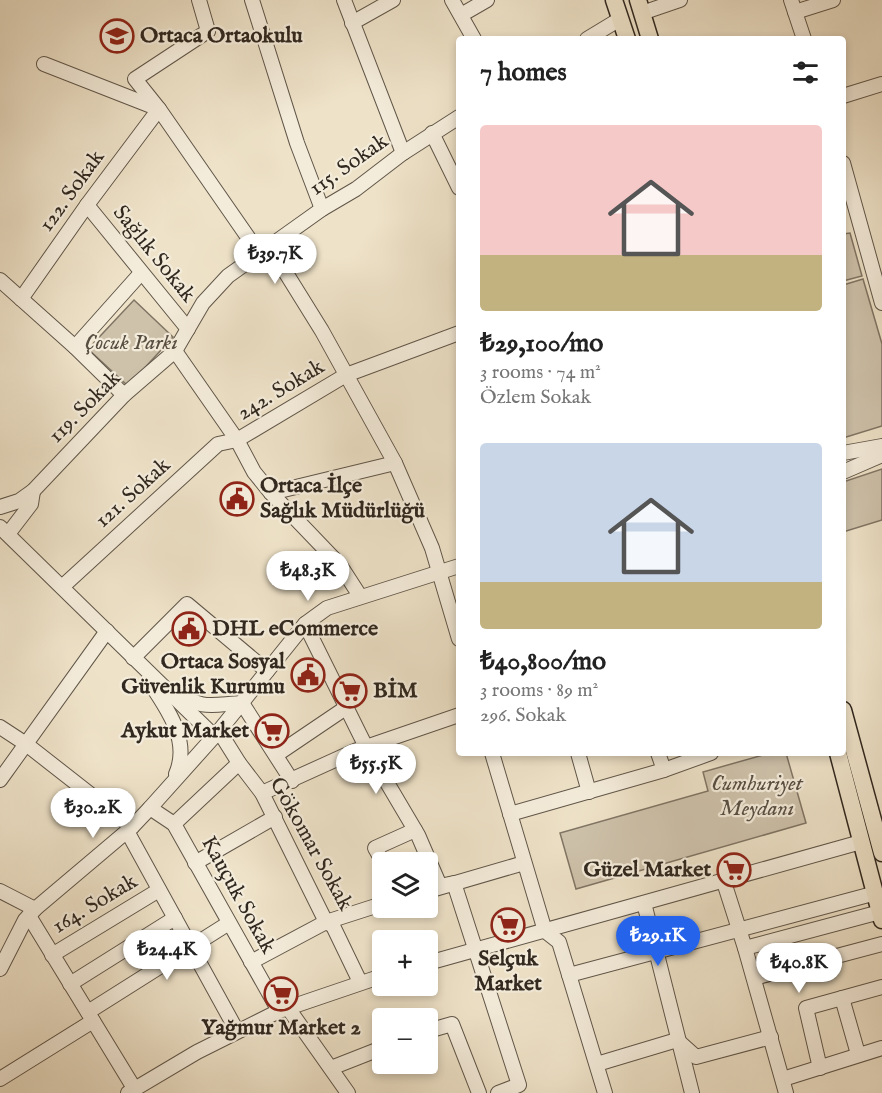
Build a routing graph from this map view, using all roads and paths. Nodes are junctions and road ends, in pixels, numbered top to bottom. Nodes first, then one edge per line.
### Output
1 (199, 0) edge
2 (252, 0) edge
3 (344, 0) edge
4 (393, 0) edge
5 (452, 0) edge
6 (487, 0) edge
7 (614, 0) edge
8 (680, 0) edge
9 (833, 0) edge
10 (793, 6) edge
11 (640, 7) edge
12 (461, 15) junction
13 (620, 19) junction
14 (352, 23) junction
15 (472, 36) edge
16 (592, 36) edge
17 (626, 36) edge
18 (649, 36) edge
19 (803, 36) edge
20 (44, 64) dead end
21 (882, 84) edge
22 (846, 95) edge
23 (159, 109) junction
24 (456, 119) edge
25 (432, 133) junction
26 (403, 153) junction
27 (846, 173) edge
28 (456, 181) edge
29 (87, 205) junction
30 (322, 209) junction
31 (264, 249) junction
32 (141, 273) junction
33 (878, 274) edge
34 (0, 280) edge
35 (21, 299) junction
36 (882, 303) edge
37 (188, 329) junction
38 (456, 334) edge
39 (75, 347) junction
40 (175, 351) junction
41 (346, 375) junction
42 (124, 396) junction
43 (237, 440) junction
44 (882, 446) edge
45 (846, 452) edge
46 (882, 455) edge
47 (395, 463) junction
48 (846, 471) edge
49 (33, 491) junction
50 (271, 493) junction
51 (0, 507) edge
52 (4, 531) edge
53 (456, 567) edge
54 (440, 572) junction
55 (62, 587) junction
56 (360, 596) junction
57 (305, 624) junction
58 (456, 628) edge
59 (107, 631) junction
60 (134, 658) junction
61 (267, 672) junction
62 (242, 703) junction
63 (347, 707) junction
64 (456, 716) edge
65 (846, 720) edge
66 (0, 727) edge
67 (217, 733) junction
68 (26, 744) junction
69 (366, 747) junction
70 (276, 755) junction
71 (493, 756) edge
72 (579, 756) edge
73 (659, 756) edge
74 (687, 756) edge
75 (838, 756) edge
76 (239, 763) junction
77 (664, 770) junction
78 (0, 780) edge
79 (173, 780) junction
80 (292, 781) junction
81 (589, 792) junction
82 (262, 793) junction
83 (150, 808) junction
84 (510, 814) junction
85 (275, 817) junction
86 (174, 824) junction
87 (129, 829) junction
88 (415, 830) junction
89 (861, 842) junction
90 (881, 843) edge
91 (377, 852) edge
92 (195, 863) junction
93 (524, 863) junction
94 (723, 879) junction
95 (454, 883) junction
96 (438, 888) edge
97 (159, 890) junction
98 (0, 891) edge
99 (876, 892) junction
100 (644, 903) junction
101 (372, 907) edge
102 (32, 912) junction
103 (881, 916) edge
104 (175, 918) junction
105 (326, 922) junction
106 (229, 923) junction
107 (739, 929) junction
108 (544, 931) junction
109 (882, 945) edge
110 (191, 947) junction
111 (476, 948) junction
112 (745, 948) junction
113 (656, 952) junction
114 (52, 955) junction
115 (438, 960) edge
116 (251, 962) junction
117 (0, 969) edge
118 (570, 975) junction
119 (754, 978) junction
120 (372, 979) edge
121 (360, 982) junction
122 (70, 984) junction
123 (882, 987) edge
124 (842, 998) junction
125 (284, 1010) junction
126 (90, 1017) junction
127 (438, 1028) edge
128 (237, 1031) junction
129 (771, 1037) junction
130 (677, 1040) junction
131 (882, 1048) edge
132 (372, 1052) edge
133 (858, 1054) junction
134 (597, 1064) junction
135 (331, 1068) junction
136 (820, 1068) junction
137 (0, 1079) edge
138 (783, 1079) junction
139 (131, 1091) edge
140 (348, 1093) edge
141 (479, 1093) edge
142 (498, 1093) edge
143 (605, 1093) edge
144 (692, 1093) edge
145 (786, 1093) edge

1 - 23 street
2 - 30 street
3 - 14 street
4 - 14 street
5 - 12 street
6 - 12 street
7 - 13 main road
8 - 11 street
9 - 10 street
10 - 19 street
11 - 18 main road
12 - 15 street
13 - 16 street
13 - 17 main road
14 - 26 street
20 - 23 street
21 - 22 street
23 - 29 street, 122. Sokak
23 - 31 street
24 - 25 street, 115. Sokak
25 - 26 street, 115. Sokak
25 - 28 street
26 - 30 street, 115. Sokak
27 - 33 street
29 - 32 street, Sağlık Sokak
29 - 35 street, 122. Sokak
30 - 31 street, 115. Sokak
31 - 37 street, 119. Sokak
31 - 41 street
32 - 37 street, Sağlık Sokak
32 - 39 street
33 - 36 street
34 - 35 street
35 - 39 street
37 - 40 street, 119. Sokak
38 - 41 street, 242. Sokak
39 - 42 street
40 - 42 street, 119. Sokak
40 - 43 street
41 - 43 street, 242. Sokak
41 - 47 street
42 - 49 street, 119. Sokak
43 - 50 street
43 - 55 street, 121. Sokak
44 - 45 street
46 - 48 street
47 - 50 street
47 - 54 street
49 - 51 street
49 - 52 street
50 - 56 street
52 - 55 street
53 - 54 street
54 - 56 street
54 - 58 street
55 - 59 street
56 - 57 street
57 - 61 street
57 - 63 street
59 - 60 street
59 - 68 street
60 - 61 street
60 - 62 street
60 - 67 street, Gökomar Sokak
60 - 79 street
61 - 62 street
62 - 67 street
62 - 70 street
63 - 69 street
63 - 70 street
64 - 69 street
65 - 90 main road
66 - 68 street
67 - 76 street, Gökomar Sokak
67 - 79 street
68 - 78 street
68 - 87 street
69 - 80 street
69 - 88 street
70 - 80 street
71 - 84 street
72 - 81 street
73 - 77 street
74 - 77 street
75 - 89 main road
76 - 82 street, Gökomar Sokak
76 - 86 street
77 - 81 street
79 - 83 street
80 - 82 street
81 - 84 street
82 - 85 street, Gökomar Sokak
83 - 86 street, Kauçuk Sokak
83 - 87 street
84 - 93 street
85 - 92 street
85 - 105 street, Gökomar Sokak
86 - 92 street, Kauçuk Sokak
87 - 97 street
87 - 102 street
88 - 91 street
88 - 95 street
89 - 94 street
89 - 99 main road
92 - 106 street, Kauçuk Sokak
93 - 95 street
93 - 108 street
94 - 100 street
94 - 107 street
95 - 96 street
95 - 111 street
97 - 104 street
97 - 114 street, 164. Sokak
98 - 102 street
99 - 103 main road
99 - 107 street
100 - 108 street
100 - 113 street
101 - 105 street
102 - 114 street
102 - 117 street
103 - 112 street
104 - 110 street
104 - 122 street
105 - 116 street
105 - 121 street, Gökomar Sokak
106 - 110 street
106 - 116 street, Kauçuk Sokak
107 - 112 street
107 - 113 street
108 - 111 street
108 - 118 street
109 - 119 street
110 - 126 street
110 - 128 street
111 - 115 street
111 - 142 street
112 - 119 street
113 - 118 street
113 - 130 street
114 - 122 street
116 - 125 street, Kauçuk Sokak
118 - 134 street
119 - 129 street
120 - 121 street
121 - 125 street
122 - 126 street
123 - 124 street
124 - 133 street
124 - 136 street
125 - 128 street
125 - 135 street, Kauçuk Sokak
126 - 137 street
126 - 139 street
127 - 141 street
128 - 139 street
129 - 130 street
129 - 138 street
130 - 134 street
130 - 144 street
131 - 133 street
132 - 135 street
133 - 136 street
134 - 143 street
135 - 140 street, Kauçuk Sokak
136 - 138 street
138 - 145 street

